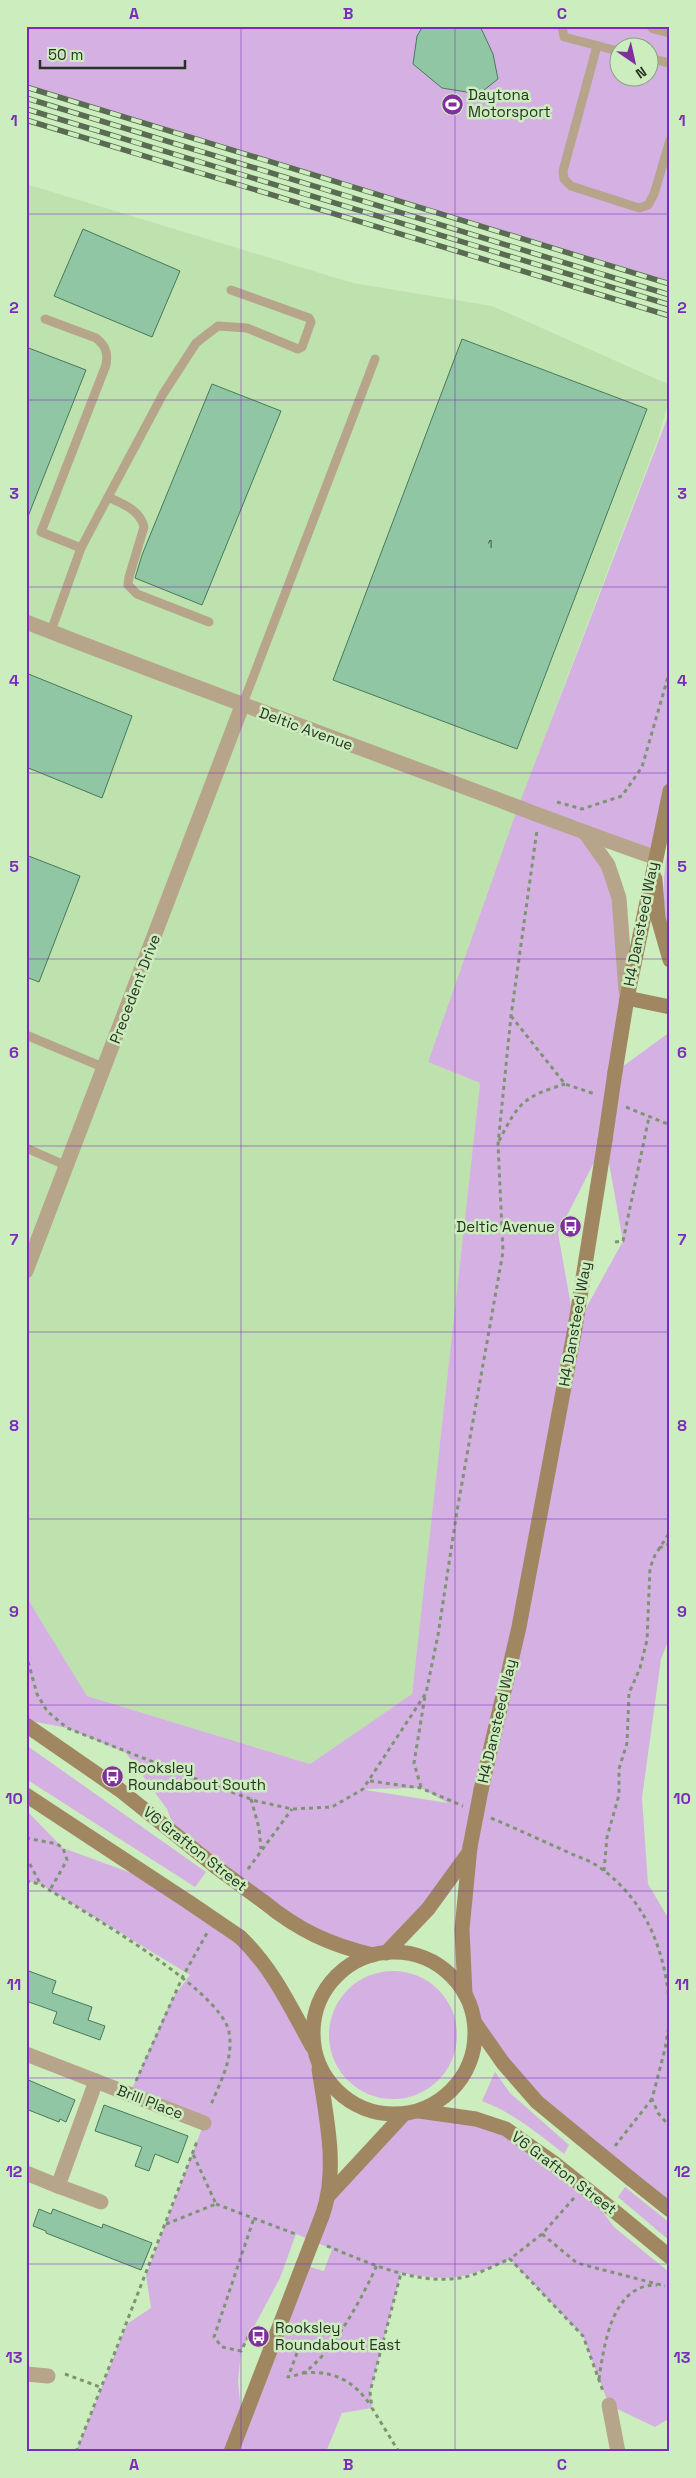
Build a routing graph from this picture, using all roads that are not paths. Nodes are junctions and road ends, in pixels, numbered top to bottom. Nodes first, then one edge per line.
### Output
1 (562, 26) edge
2 (654, 26) edge
3 (670, 30) edge
4 (597, 46) junction
5 (608, 49) edge
6 (670, 140) edge
7 (231, 290) dead end
8 (44, 319) dead end
9 (375, 359) dead end
10 (108, 498) junction
11 (81, 548) junction
12 (26, 622) edge
13 (209, 622) dead end
14 (51, 631) junction
15 (242, 706) junction
16 (670, 791) edge
17 (586, 834) junction
18 (654, 857) junction
19 (670, 960) edge
20 (627, 998) junction
21 (670, 1007) edge
22 (26, 1035) edge
23 (105, 1068) junction
24 (26, 1148) edge
25 (67, 1166) junction
26 (26, 1271) edge
27 (26, 1725) edge
28 (26, 1795) edge
29 (469, 1851) junction
30 (380, 1954) junction
31 (465, 1994) junction
32 (475, 2023) junction
33 (26, 2054) edge
34 (316, 2057) junction
35 (96, 2081) junction
36 (410, 2113) junction
37 (204, 2123) road end
38 (26, 2173) edge
39 (58, 2186) junction
40 (329, 2195) junction
41 (101, 2202) dead end
42 (670, 2210) edge
43 (670, 2257) edge
44 (26, 2374) edge
45 (48, 2376) road end
46 (609, 2405) road end
47 (231, 2452) edge
48 (618, 2452) edge

1 - 4 lane
2 - 3 street
4 - 5 lane
4 - 6 lane
7 - 10 lane
8 - 11 lane
9 - 15 lane
10 - 11 lane
10 - 13 lane
11 - 14 lane
12 - 14 street, Deltic Avenue
14 - 15 street, Deltic Avenue
15 - 17 street, Deltic Avenue
15 - 23 street, Precedent Drive
16 - 18 street, H4 Dansteed Way
17 - 18 street, Deltic Avenue
17 - 20 street
18 - 19 street
18 - 20 street, H4 Dansteed Way
20 - 21 street
20 - 29 street, H4 Dansteed Way, bridge
22 - 23 lane
23 - 25 street, Precedent Drive
24 - 25 lane
25 - 26 street, Precedent Drive
27 - 30 street, V6 Grafton Street, bridge
28 - 34 street, bridge
29 - 30 street, H4 Dansteed Way
29 - 31 street, H4 Dansteed Way
30 - 31 street
30 - 34 street
31 - 32 street
32 - 36 street
32 - 42 street, bridge
33 - 35 street, Brill Place
34 - 36 street
34 - 40 street
35 - 37 street, Brill Place
35 - 39 street
36 - 40 street
36 - 43 street, V6 Grafton Street, bridge
38 - 39 street
39 - 41 street
40 - 47 street, bridge
44 - 45 street
46 - 48 street

